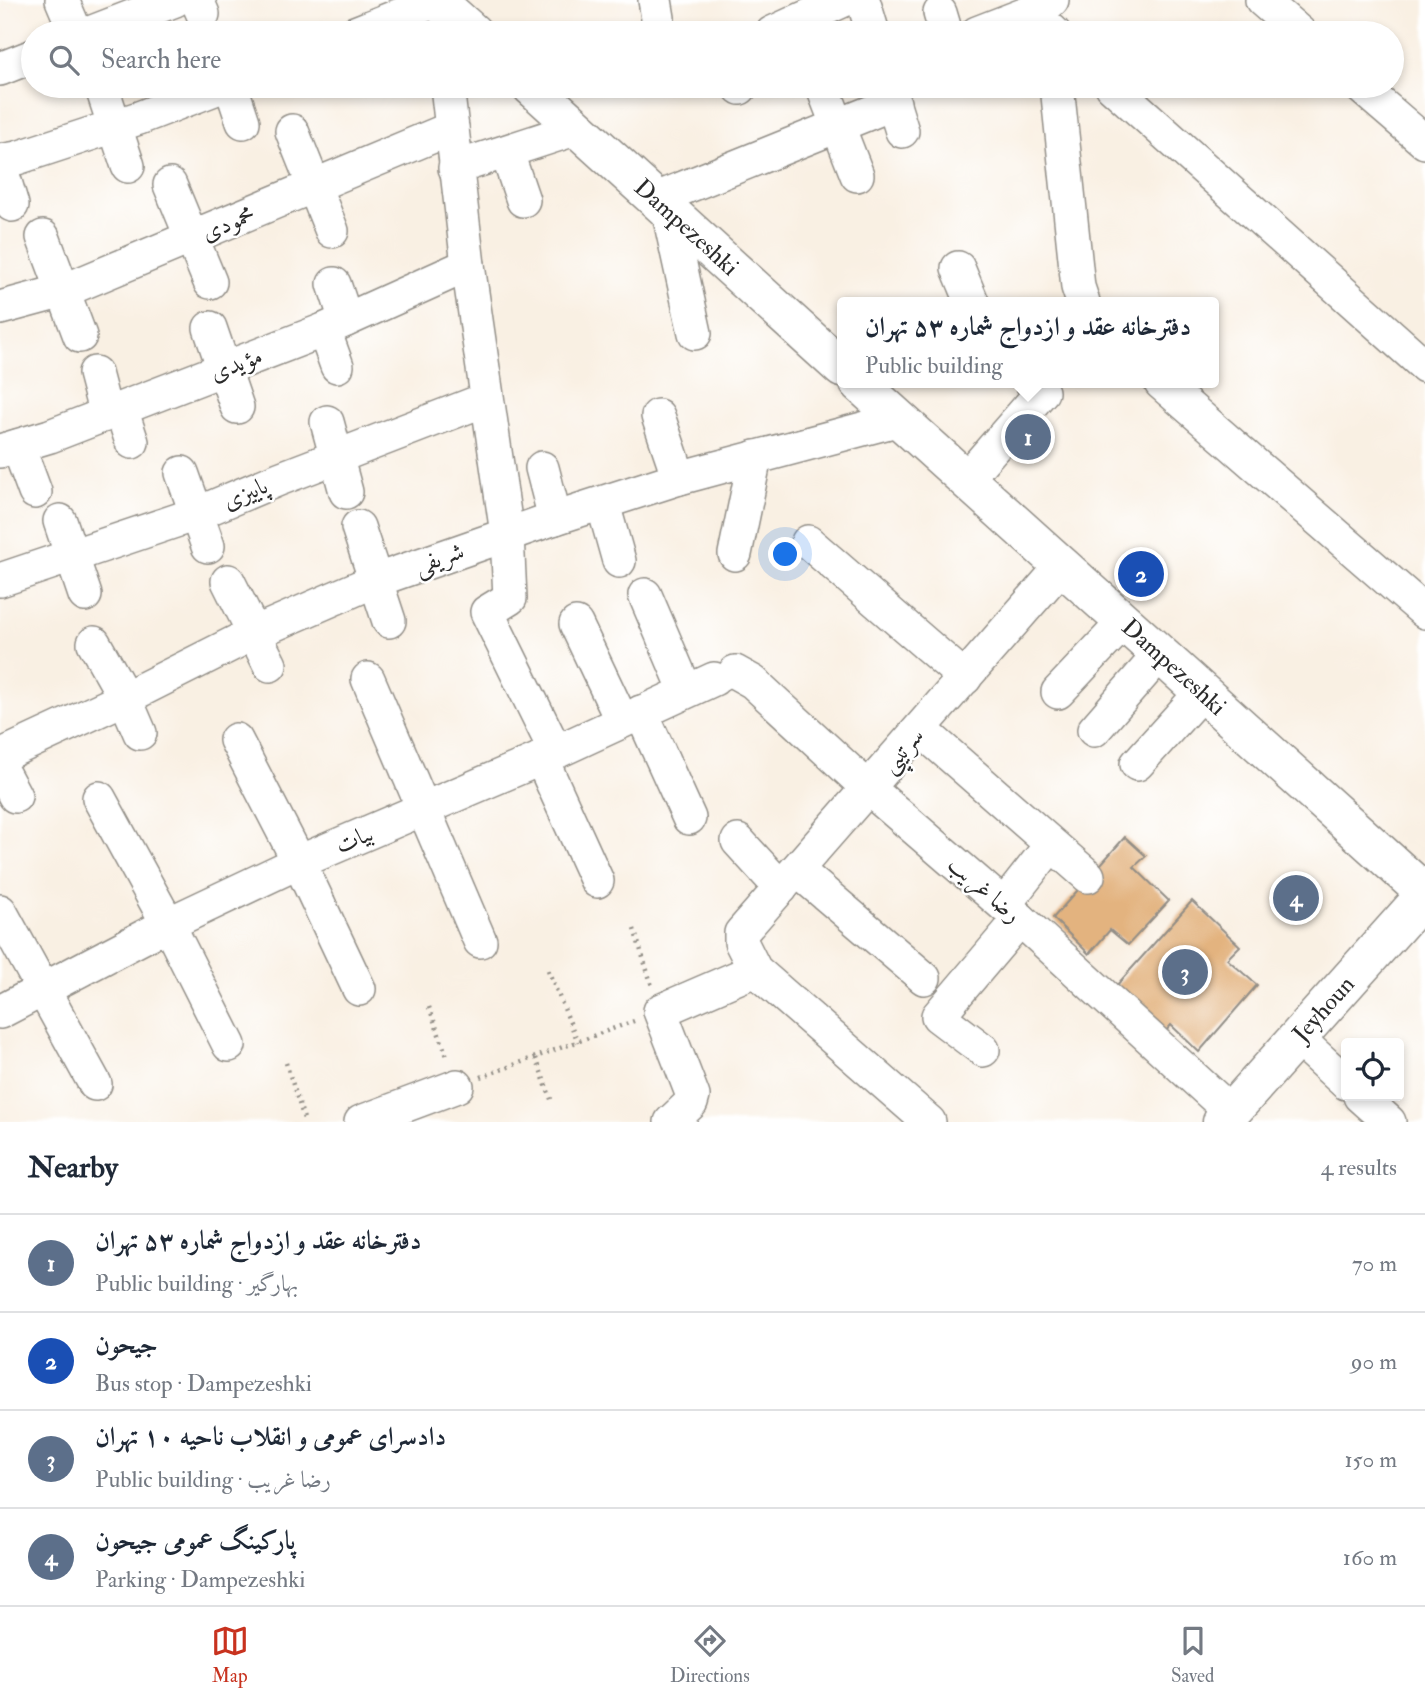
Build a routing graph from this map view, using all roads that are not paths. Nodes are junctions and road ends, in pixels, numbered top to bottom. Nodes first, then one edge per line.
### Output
1 (62, 0) edge
2 (437, 0) edge
3 (844, 0) edge
4 (863, 0) edge
5 (1262, 0) edge
6 (192, 5) edge
7 (1049, 17) edge
8 (71, 21) edge
9 (134, 21) edge
10 (385, 21) edge
11 (440, 21) edge
12 (460, 21) edge
13 (798, 21) edge
14 (869, 21) edge
15 (1031, 21) edge
16 (1286, 21) edge
17 (21, 60) edge
18 (0, 69) edge
19 (106, 98) edge
20 (189, 98) edge
21 (235, 98) edge
22 (448, 98) edge
23 (544, 98) edge
24 (827, 98) edge
25 (1058, 98) edge
26 (1125, 98) edge
27 (1374, 98) edge
28 (895, 107) edge
29 (243, 122) dead end
30 (116, 125) junction
31 (837, 125) junction
32 (452, 128) junction
33 (578, 128) junction
34 (292, 131) dead end
35 (1425, 142) edge
36 (507, 153) junction
37 (0, 163) edge
38 (128, 166) dead end
39 (455, 168) junction
40 (857, 175) dead end
41 (170, 185) dead end
42 (314, 187) junction
43 (523, 200) dead end
44 (12, 205) dead end
45 (662, 205) junction
46 (332, 231) dead end
47 (43, 237) dead end
48 (191, 239) junction
49 (468, 265) junction
50 (958, 268) dead end
51 (210, 282) dead end
52 (334, 284) dead end
53 (63, 291) junction
54 (970, 297) edge
55 (1081, 297) edge
56 (0, 308) edge
57 (335, 325) junction
58 (210, 328) dead end
59 (695, 333) dead end
60 (80, 336) dead end
61 (837, 363) edge
62 (337, 366) dead end
63 (1425, 366) edge
64 (224, 369) junction
65 (95, 373) dead end
66 (865, 388) edge
67 (1038, 388) edge
68 (1167, 388) edge
69 (487, 399) junction
70 (237, 407) dead end
71 (113, 412) junction
72 (658, 416) dead end
73 (900, 419) junction
74 (327, 422) dead end
75 (132, 442) dead end
76 (9, 449) edge
77 (755, 457) junction
78 (336, 458) junction
79 (542, 468) dead end
80 (182, 473) dead end
81 (679, 478) junction
82 (966, 479) junction
83 (34, 492) dead end
84 (346, 492) dead end
85 (603, 504) junction
86 (196, 513) junction
87 (555, 517) junction
88 (60, 521) dead end
89 (358, 527) dead end
90 (507, 534) junction
91 (808, 542) dead end
92 (208, 546) dead end
93 (735, 554) dead end
94 (72, 555) junction
95 (619, 561) dead end
96 (1062, 566) junction
97 (0, 579) edge
98 (228, 581) dead end
99 (374, 581) junction
100 (85, 595) dead end
101 (645, 595) dead end
102 (1425, 612) edge
103 (389, 621) dead end
104 (1124, 622) junction
105 (576, 624) dead end
106 (252, 634) junction
107 (94, 643) dead end
108 (1160, 654) junction
109 (270, 666) dead end
110 (965, 678) junction
111 (368, 679) dead end
112 (712, 681) junction
113 (1058, 692) dead end
114 (1202, 692) junction
115 (125, 698) junction
116 (632, 717) junction
117 (920, 729) junction
118 (1094, 730) dead end
119 (140, 733) dead end
120 (236, 740) dead end
121 (0, 755) edge
122 (549, 755) junction
123 (1138, 764) dead end
124 (868, 788) junction
125 (99, 798) dead end
126 (424, 808) junction
127 (689, 818) dead end
128 (738, 841) dead end
129 (1051, 845) junction
130 (299, 862) junction
131 (1088, 876) dead end
132 (789, 879) junction
133 (597, 881) dead end
134 (1425, 894) edge
135 (0, 911) edge
136 (1012, 912) junction
137 (168, 923) junction
138 (480, 941) dead end
139 (755, 970) junction
140 (925, 978) dead end
141 (44, 988) junction
142 (359, 989) dead end
143 (0, 1012) edge
144 (1297, 1038) junction
145 (229, 1045) dead end
146 (983, 1050) dead end
147 (1341, 1078) edge
148 (95, 1084) dead end
149 (457, 1086) road end
150 (1366, 1101) edge
151 (1226, 1117) edge
152 (361, 1122) edge
153 (671, 1122) edge
154 (929, 1122) edge
155 (1390, 1122) edge

1 - 8 street
2 - 10 street
2 - 11 street
2 - 12 main road
3 - 13 street
4 - 14 street
5 - 16 street
6 - 9 street
7 - 15 street
17 - 18 street
19 - 30 street
20 - 30 street
21 - 29 street
22 - 32 street
23 - 33 main road, Dampezeshki
24 - 31 street
25 - 55 street
26 - 63 street
27 - 35 street
28 - 31 street
30 - 37 street
30 - 38 street
31 - 40 street
31 - 45 street
32 - 39 street
32 - 42 street, محمودی
33 - 36 street
33 - 45 main road, Dampezeshki
34 - 42 street
36 - 39 street
36 - 43 street
37 - 44 street
39 - 49 street
41 - 48 street
42 - 46 street
42 - 48 street, محمودی
45 - 59 street
45 - 61 main road, Dampezeshki
47 - 53 street
48 - 51 street
48 - 53 street, محمودی
49 - 57 street, مؤیدی
49 - 69 street
50 - 54 street
52 - 57 street
53 - 56 street, محمودی
53 - 60 street
57 - 62 street
57 - 64 street, مؤیدی
58 - 64 street
64 - 70 street
64 - 71 street, مؤیدی
65 - 71 street
66 - 73 main road, Dampezeshki
67 - 82 street
68 - 102 street
69 - 78 street, پاییزی
69 - 90 street
71 - 75 street
71 - 76 street, مؤیدی
72 - 81 street
73 - 77 street, شریفی
73 - 82 main road, Dampezeshki
74 - 78 street
76 - 83 street
77 - 81 street, شریفی
77 - 93 street
78 - 84 street
78 - 86 street, پاییزی
79 - 87 street
80 - 86 street
81 - 85 street, شریفی
82 - 96 main road, Dampezeshki
85 - 87 street, شریفی
85 - 95 street
86 - 92 street
86 - 94 street, پاییزی
87 - 90 street, شریفی
88 - 94 street
89 - 99 street
90 - 99 street, شریفی
90 - 122 street
91 - 110 street
94 - 97 street, پاییزی
94 - 100 street
96 - 104 main road, Dampezeshki
96 - 110 street, سرتیپی
98 - 106 street
99 - 103 street
99 - 106 street, شریفی
101 - 112 street
104 - 108 main road, Dampezeshki
104 - 113 street
105 - 116 street
106 - 109 street
106 - 115 street, شریفی
107 - 115 street
108 - 114 main road, Dampezeshki
108 - 118 street
110 - 117 street, سرتیپی
111 - 126 street
112 - 116 street, بیات
112 - 124 street, رضا غریب
114 - 123 street
114 - 134 main road, Dampezeshki
115 - 119 street
115 - 121 street, شریفی
116 - 122 street, بیات
116 - 127 street
117 - 124 street, سرتیپی
117 - 129 street
120 - 130 street
122 - 126 street, بیات
122 - 133 street
124 - 132 street, سرتیپی
124 - 136 street, رضا غریب
125 - 137 street
126 - 130 street, بیات
126 - 138 street
128 - 132 street
129 - 131 street
129 - 136 street
130 - 137 street, بیات
130 - 142 street
132 - 139 street, سرتیپی
132 - 140 street
134 - 144 main road, Jeyhoun
135 - 141 street
136 - 146 street
136 - 151 street, رضا غریب
137 - 141 street, بیات
137 - 145 street
139 - 153 street
139 - 154 street
141 - 143 street, بیات
141 - 148 street
144 - 147 street
144 - 151 main road, Jeyhoun
149 - 152 street
150 - 155 street

